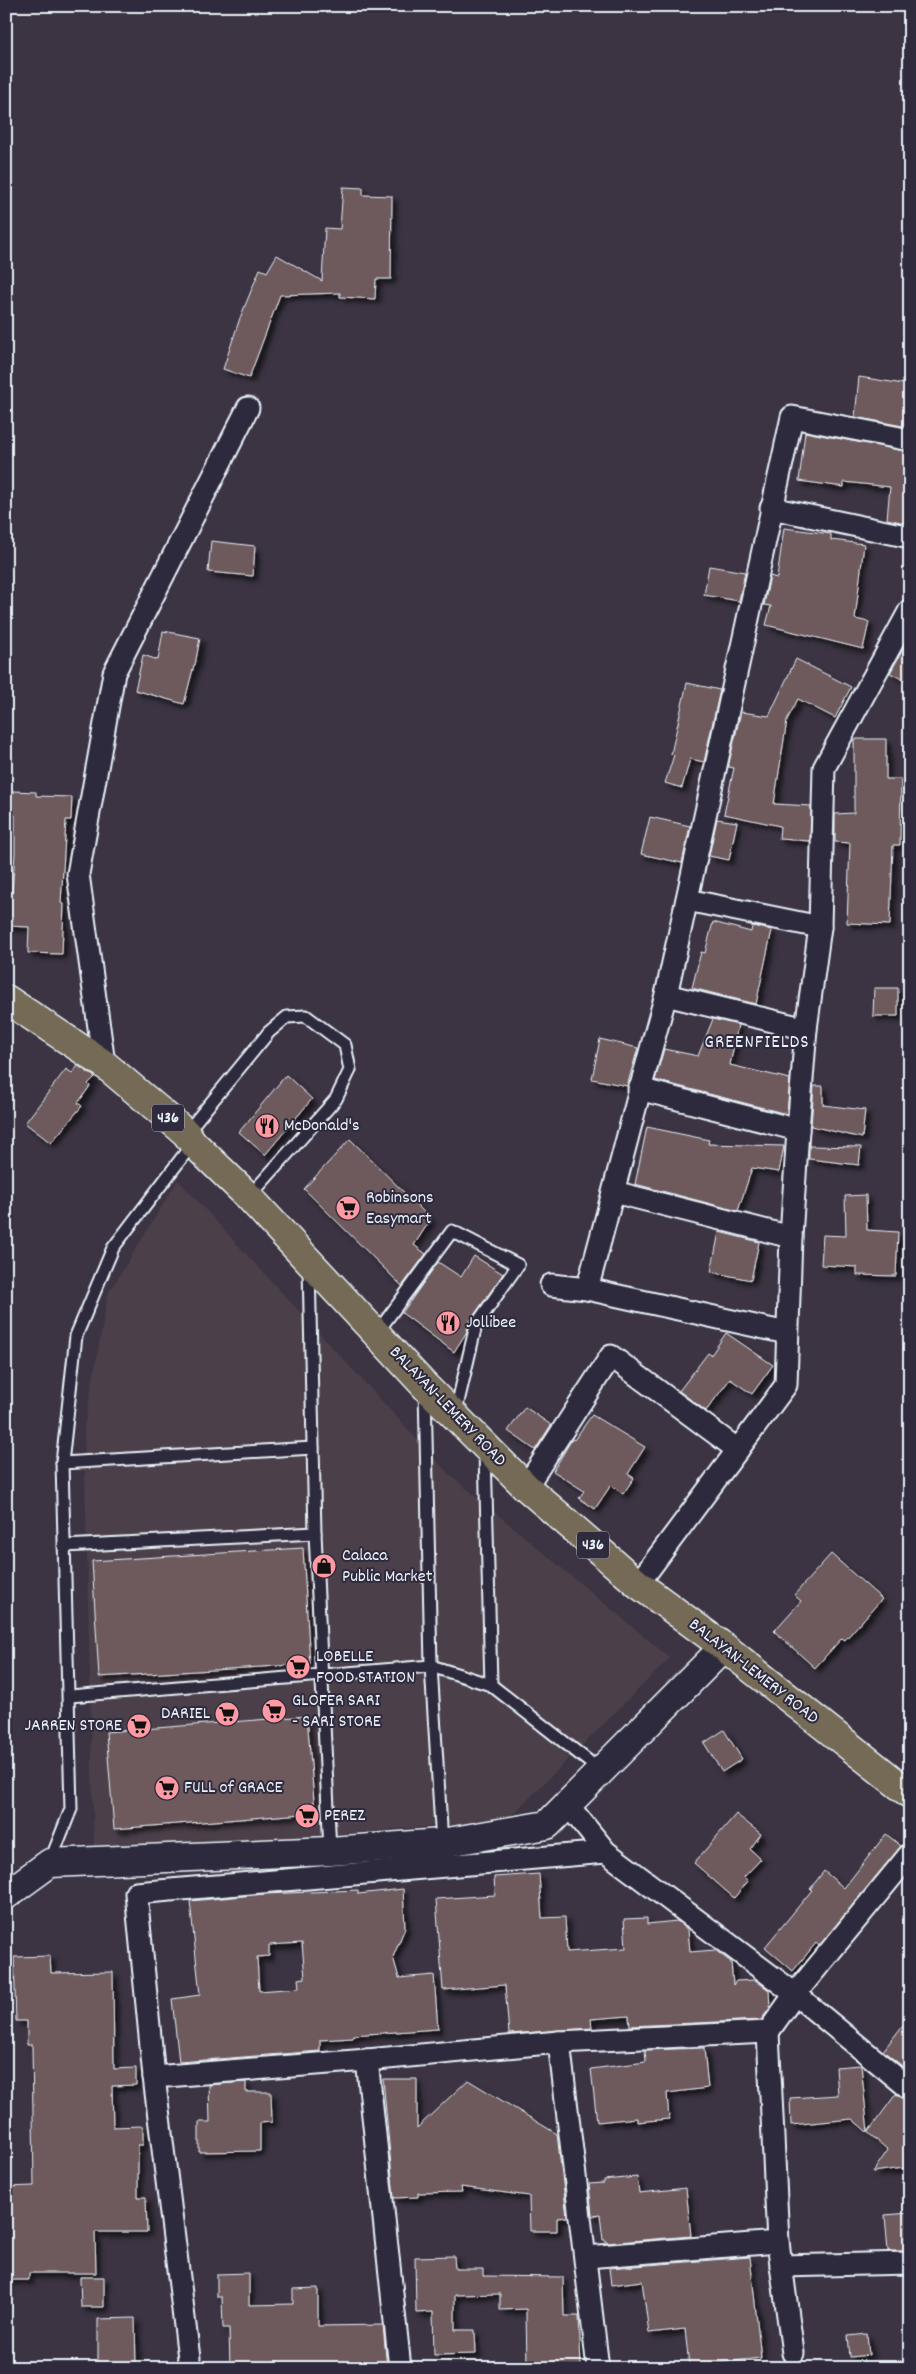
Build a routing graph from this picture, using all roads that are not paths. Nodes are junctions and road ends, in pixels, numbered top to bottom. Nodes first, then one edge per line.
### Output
1 (248, 408) dead end
2 (910, 440) edge
3 (771, 508) junction
4 (910, 537) edge
5 (910, 610) edge
6 (687, 900) junction
7 (820, 928) junction
8 (666, 996) junction
9 (6, 999) edge
10 (806, 1029) junction
11 (104, 1064) junction
12 (639, 1089) junction
13 (798, 1130) junction
14 (190, 1138) junction
15 (614, 1192) junction
16 (249, 1197) junction
17 (791, 1237) junction
18 (309, 1260) junction
19 (551, 1285) dead end
20 (587, 1289) junction
21 (787, 1333) junction
22 (376, 1334) junction
23 (425, 1386) junction
24 (455, 1417) junction
25 (485, 1447) junction
26 (313, 1448) junction
27 (738, 1450) junction
28 (62, 1462) junction
29 (526, 1487) junction
30 (315, 1533) junction
31 (64, 1546) junction
32 (638, 1584) junction
33 (724, 1647) junction
34 (431, 1666) junction
35 (323, 1676) junction
36 (491, 1685) junction
37 (70, 1696) junction
38 (600, 1771) junction
39 (910, 1794) edge
40 (568, 1805) junction
41 (442, 1843) junction
42 (330, 1851) junction
43 (606, 1852) junction
44 (910, 1854) edge
45 (50, 1863) junction
46 (6, 1895) edge
47 (795, 1994) junction
48 (768, 2032) junction
49 (559, 2042) junction
50 (368, 2060) junction
51 (154, 2077) junction
52 (910, 2089) edge
53 (778, 2242) junction
54 (586, 2257) junction
55 (910, 2262) edge
56 (781, 2266) junction
57 (792, 2353) dead end
58 (187, 2368) edge
59 (400, 2368) edge
60 (598, 2368) edge

1 - 11 street
2 - 3 street
3 - 4 street
3 - 6 street
5 - 7 street
6 - 7 street
6 - 8 street
7 - 10 street
8 - 10 street
8 - 12 street
9 - 11 main road, BALAYAN-LEMERY ROAD / 436
10 - 13 street
11 - 14 main road, BALAYAN-LEMERY ROAD / 436
12 - 13 street
12 - 15 street
13 - 17 street
14 - 16 main road, BALAYAN-LEMERY ROAD / 436
14 - 16 lane
14 - 28 lane
15 - 17 street
15 - 20 street
16 - 18 main road, BALAYAN-LEMERY ROAD / 436
17 - 21 street
18 - 22 main road, BALAYAN-LEMERY ROAD / 436
18 - 26 lane
19 - 20 street
20 - 21 street
21 - 27 street
22 - 23 main road, BALAYAN-LEMERY ROAD / 436
22 - 24 lane
23 - 24 main road, BALAYAN-LEMERY ROAD / 436
23 - 34 lane
24 - 25 main road, BALAYAN-LEMERY ROAD / 436
25 - 29 main road, BALAYAN-LEMERY ROAD / 436
25 - 36 lane
26 - 28 lane
26 - 30 lane
27 - 29 street
27 - 32 street
28 - 31 lane
29 - 32 main road, BALAYAN-LEMERY ROAD / 436
30 - 31 lane
30 - 35 lane
31 - 37 lane
32 - 33 main road, BALAYAN-LEMERY ROAD / 436
33 - 38 street
33 - 39 main road, BALAYAN-LEMERY ROAD / 436
34 - 35 lane
34 - 36 lane
34 - 41 lane
35 - 37 lane
35 - 42 lane
36 - 38 lane
37 - 45 lane
38 - 40 street
40 - 41 street
40 - 43 street
41 - 42 street
42 - 45 street
43 - 47 street
43 - 51 street
44 - 47 street
45 - 46 street
47 - 48 street
47 - 52 street
48 - 49 street
48 - 53 street
49 - 50 street
49 - 54 street
50 - 51 street
50 - 59 street
51 - 58 street
53 - 54 street
53 - 56 street
54 - 60 street
55 - 56 street
56 - 57 street

